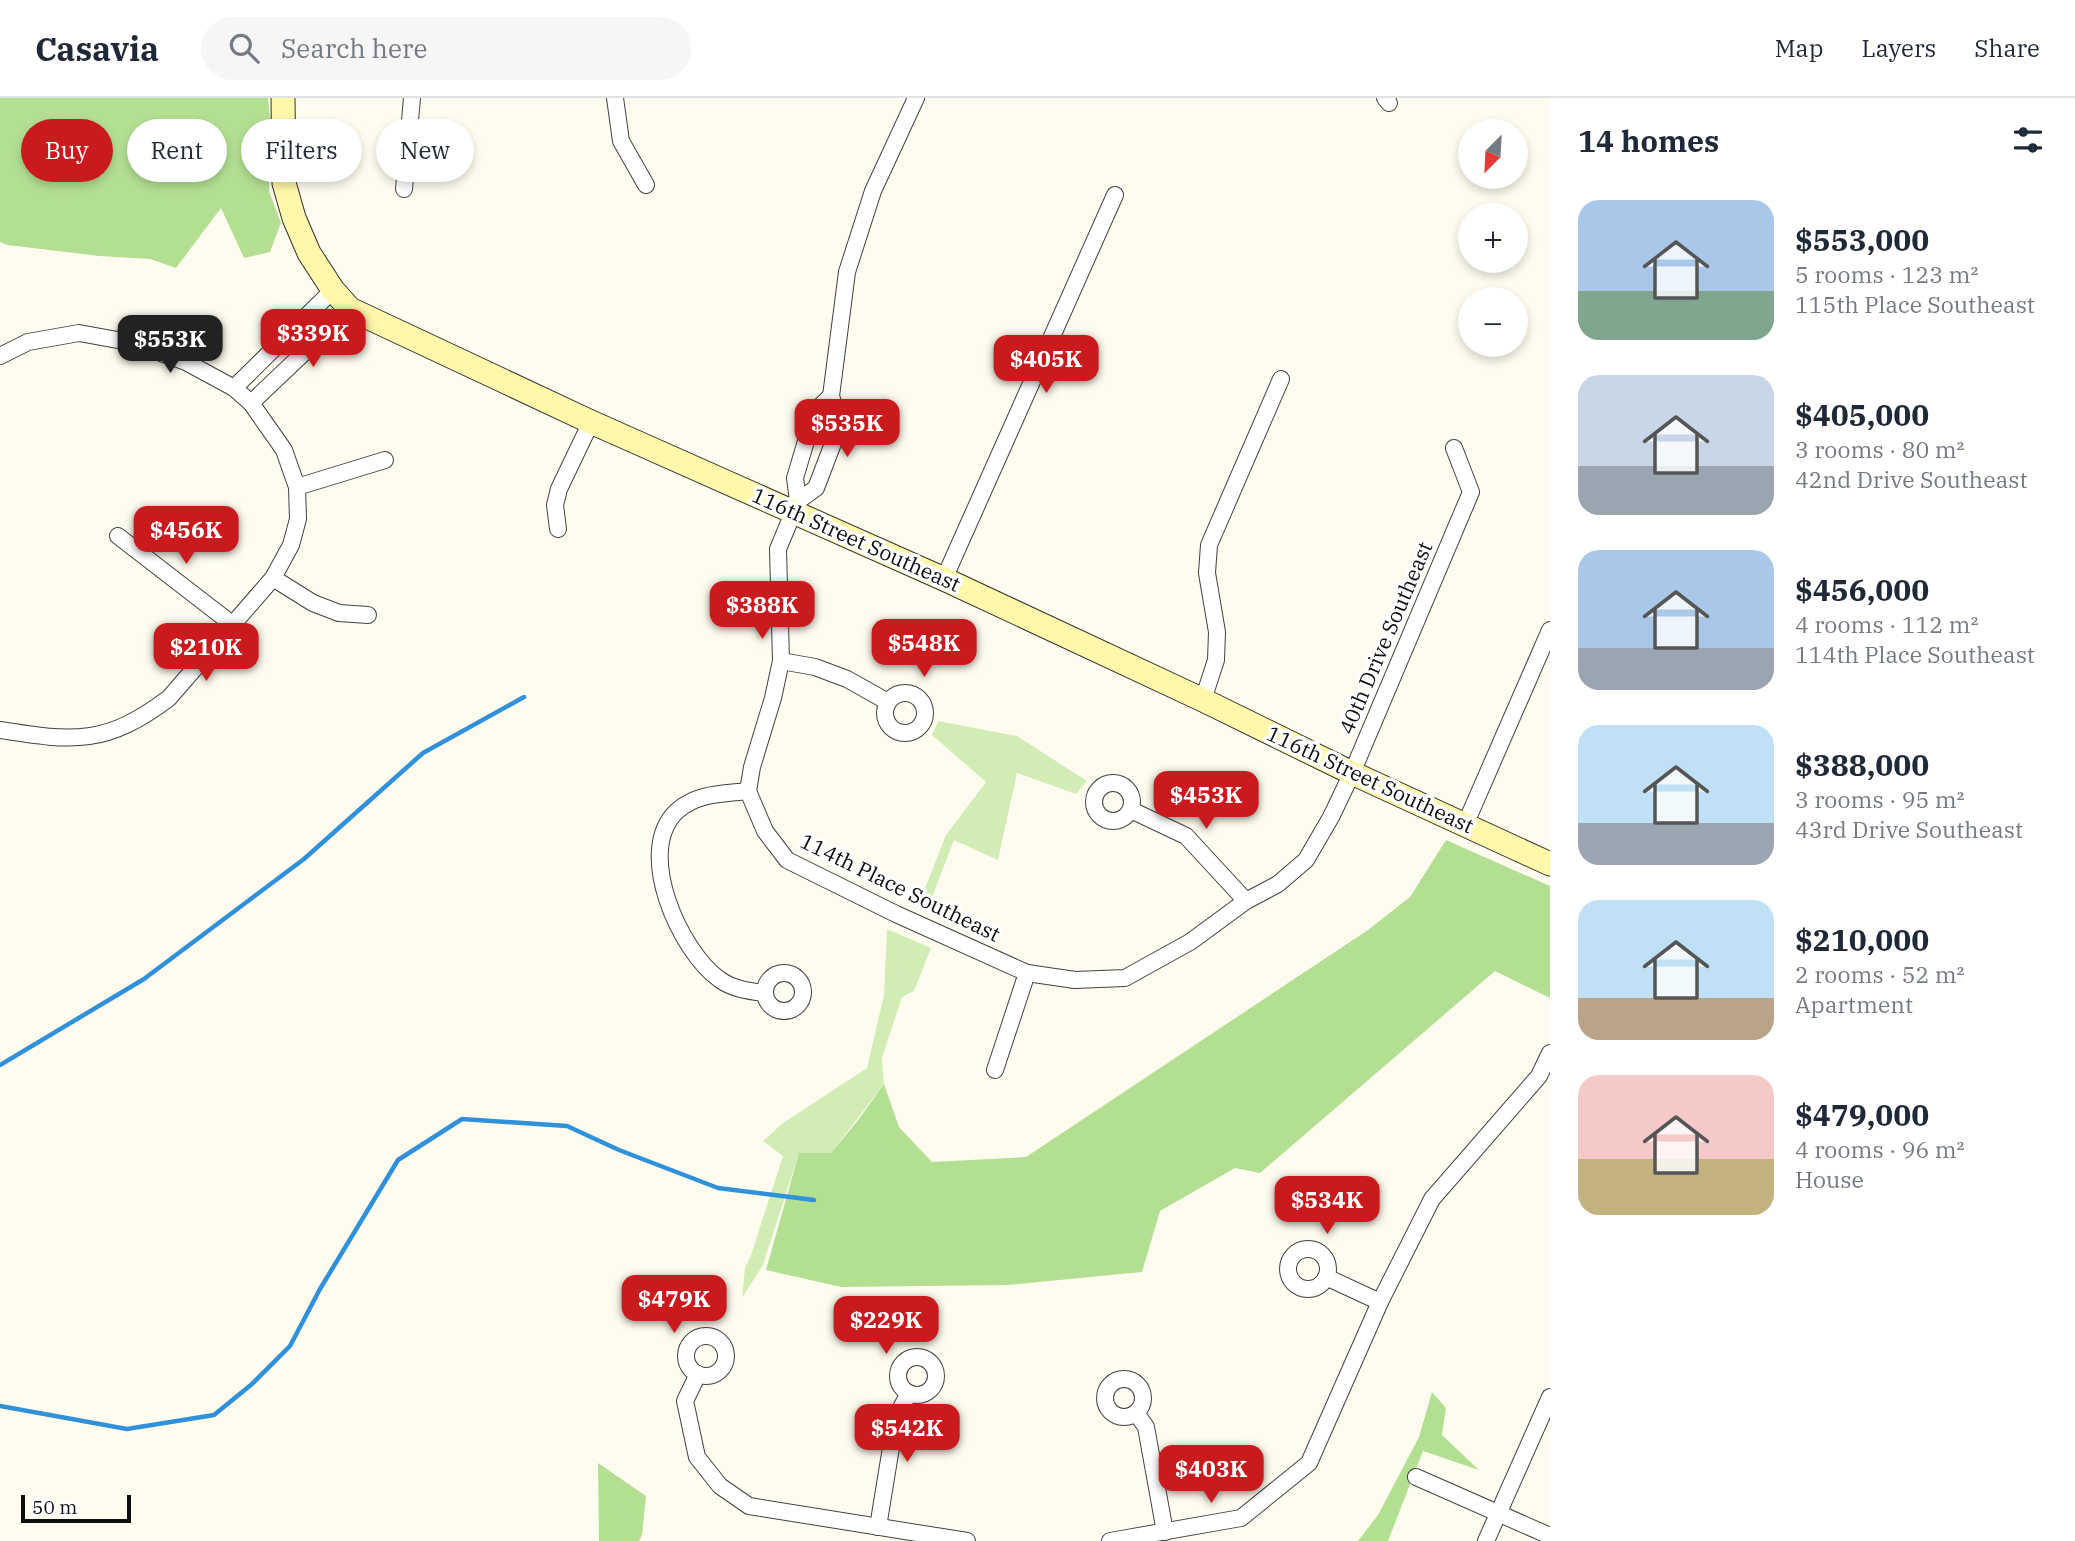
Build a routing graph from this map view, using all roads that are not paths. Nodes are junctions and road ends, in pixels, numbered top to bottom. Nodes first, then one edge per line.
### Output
1 (283, 98) edge
2 (412, 98) edge
3 (615, 98) edge
4 (916, 98) edge
5 (646, 185) dead end
6 (404, 190) dead end
7 (1115, 195) dead end
8 (333, 290) junction
9 (350, 309) junction
10 (0, 356) edge
11 (1282, 379) dead end
12 (234, 388) junction
13 (831, 396) junction
14 (251, 403) junction
15 (591, 422) junction
16 (1454, 448) dead end
17 (385, 460) dead end
18 (297, 487) junction
19 (796, 507) junction
20 (558, 529) dead end
21 (118, 536) dead end
22 (273, 578) junction
23 (944, 579) junction
24 (368, 615) dead end
25 (232, 624) junction
26 (1550, 631) edge
27 (781, 661) junction
28 (1203, 700) junction
29 (888, 702) dead end
30 (0, 730) edge
31 (1352, 773) junction
32 (748, 791) junction
33 (1130, 810) dead end
34 (1465, 825) junction
35 (1550, 864) edge
36 (1246, 901) junction
37 (1027, 973) junction
38 (765, 993) dead end
39 (1550, 1053) edge
40 (995, 1070) dead end
41 (1326, 1277) dead end
42 (1380, 1302) junction
43 (698, 1374) dead end
44 (909, 1393) dead end
45 (1550, 1398) edge
46 (1136, 1413) dead end
47 (1416, 1476) dead end
48 (1497, 1513) junction
49 (878, 1527) junction
50 (1165, 1532) junction
51 (1550, 1536) edge
52 (967, 1541) edge
53 (1110, 1541) edge
54 (1486, 1541) edge

1 - 8 street
2 - 6 street
3 - 5 street
4 - 13 street
7 - 23 street
8 - 9 street
8 - 12 street
9 - 14 street
9 - 15 street, 116th Street Southeast
10 - 12 street
11 - 28 street
12 - 14 street
13 - 19 street
13 - 19 street
14 - 18 street
15 - 19 street, 116th Street Southeast
15 - 20 street
16 - 31 street, 40th Drive Southeast
17 - 18 street
18 - 22 street
19 - 23 street, 116th Street Southeast
19 - 27 street
21 - 25 street
22 - 24 street
22 - 25 street
23 - 28 street, 116th Street Southeast
25 - 30 street
26 - 34 street
27 - 29 street
27 - 32 street
28 - 31 street, 116th Street Southeast
31 - 34 street, 116th Street Southeast
31 - 36 street, 40th Drive Southeast
32 - 37 street, 114th Place Southeast
32 - 38 street
33 - 36 street
34 - 35 street, 116th Street Southeast
36 - 37 street, 40th Drive Southeast
37 - 40 street
39 - 42 street
41 - 42 street
42 - 50 street
43 - 49 street
44 - 49 street
45 - 48 street
46 - 50 street
47 - 48 street
48 - 51 street
48 - 54 street
49 - 52 street
50 - 53 street

